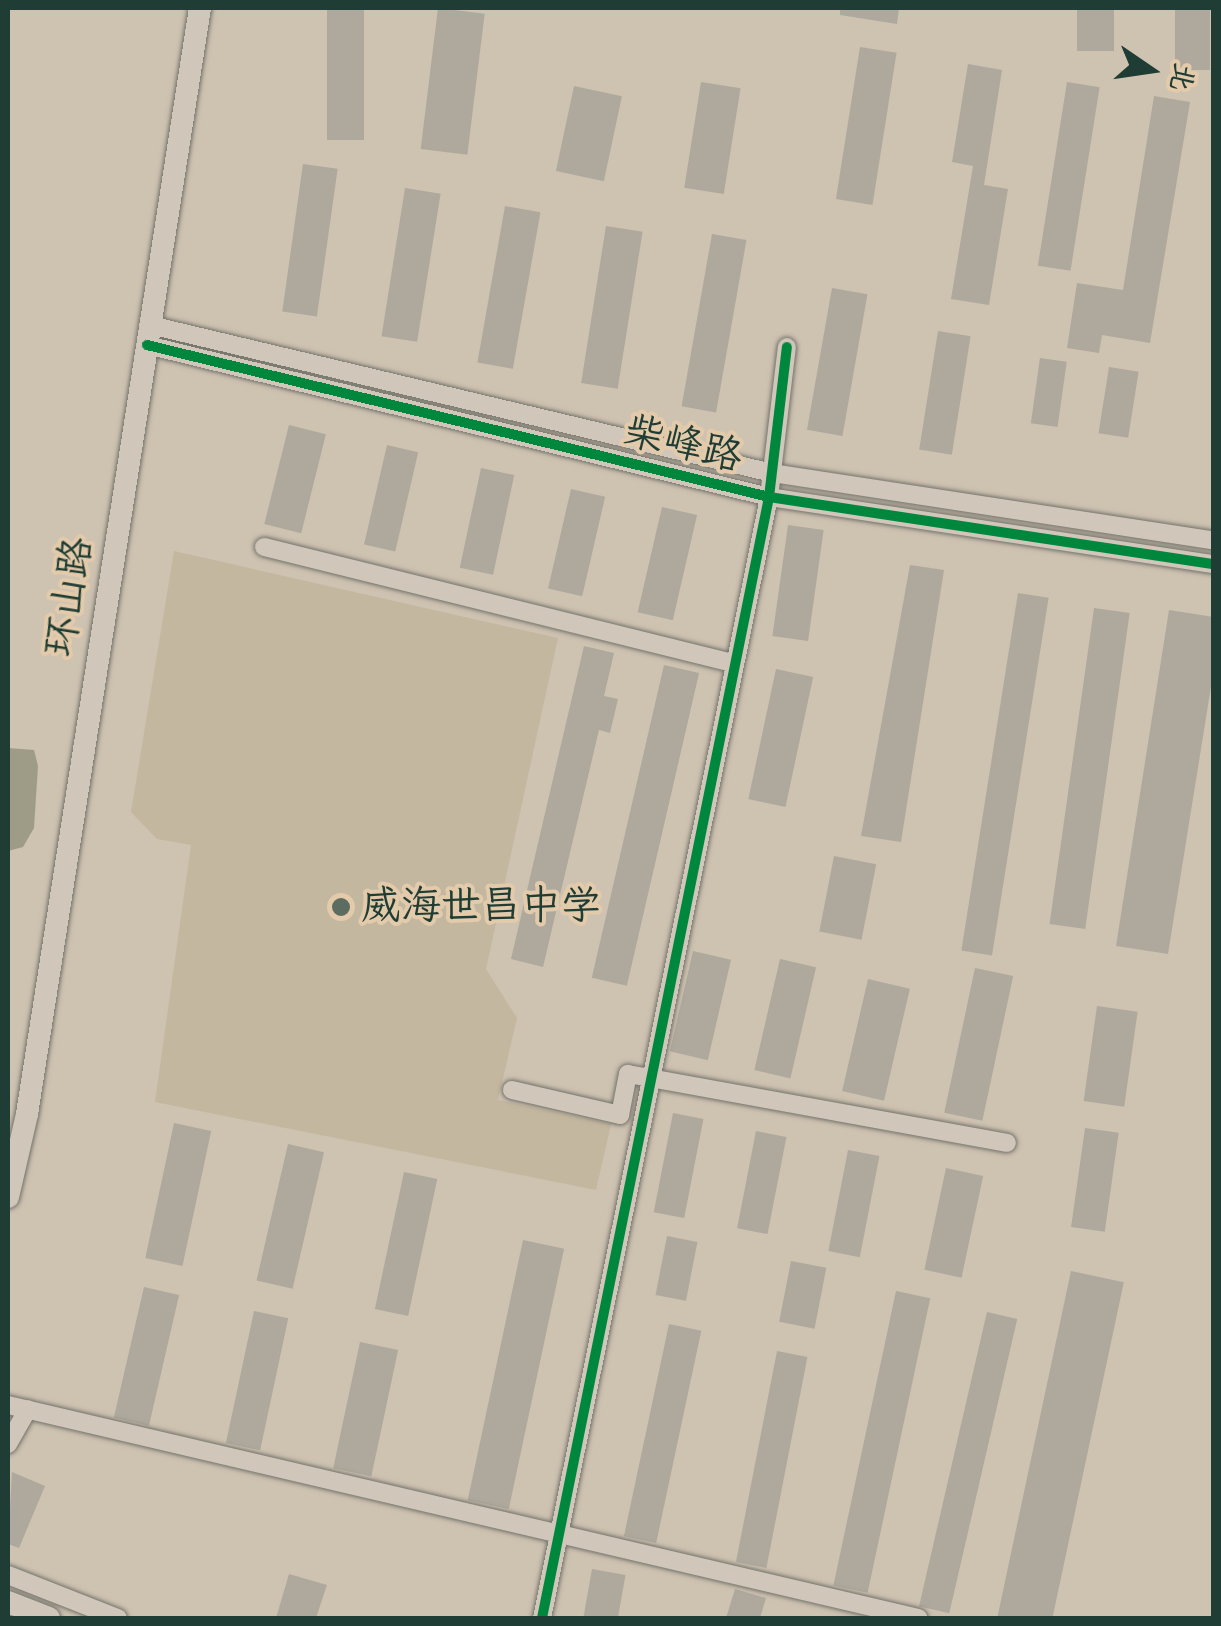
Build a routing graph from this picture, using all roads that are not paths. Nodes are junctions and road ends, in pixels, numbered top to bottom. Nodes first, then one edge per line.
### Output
1 (200, 8) edge
2 (148, 335) junction
3 (786, 347) dead end
4 (772, 473) junction
5 (768, 497) junction
6 (1214, 541) edge
7 (264, 547) dead end
8 (1214, 564) edge
9 (733, 663) junction
10 (646, 1078) junction
11 (512, 1090) dead end
12 (1007, 1142) dead end
13 (8, 1197) edge
14 (8, 1405) edge
15 (28, 1409) junction
16 (8, 1444) edge
17 (559, 1532) junction
18 (8, 1575) edge
19 (8, 1602) edge
20 (49, 1618) edge
21 (118, 1618) edge
22 (542, 1618) edge
23 (918, 1618) edge

1 - 2 main road, 环山路
2 - 4 street, 柴峰路
2 - 5 street, 柴峰路
2 - 13 main road, 环山路
3 - 4 street
4 - 5 street
4 - 6 street, 柴峰路
5 - 8 street, 柴峰路
5 - 9 street
7 - 9 street
9 - 10 street
10 - 11 street
10 - 12 street
10 - 17 street
14 - 15 street
15 - 16 street
15 - 17 street
17 - 22 street
17 - 23 street
18 - 21 street
19 - 20 main road

